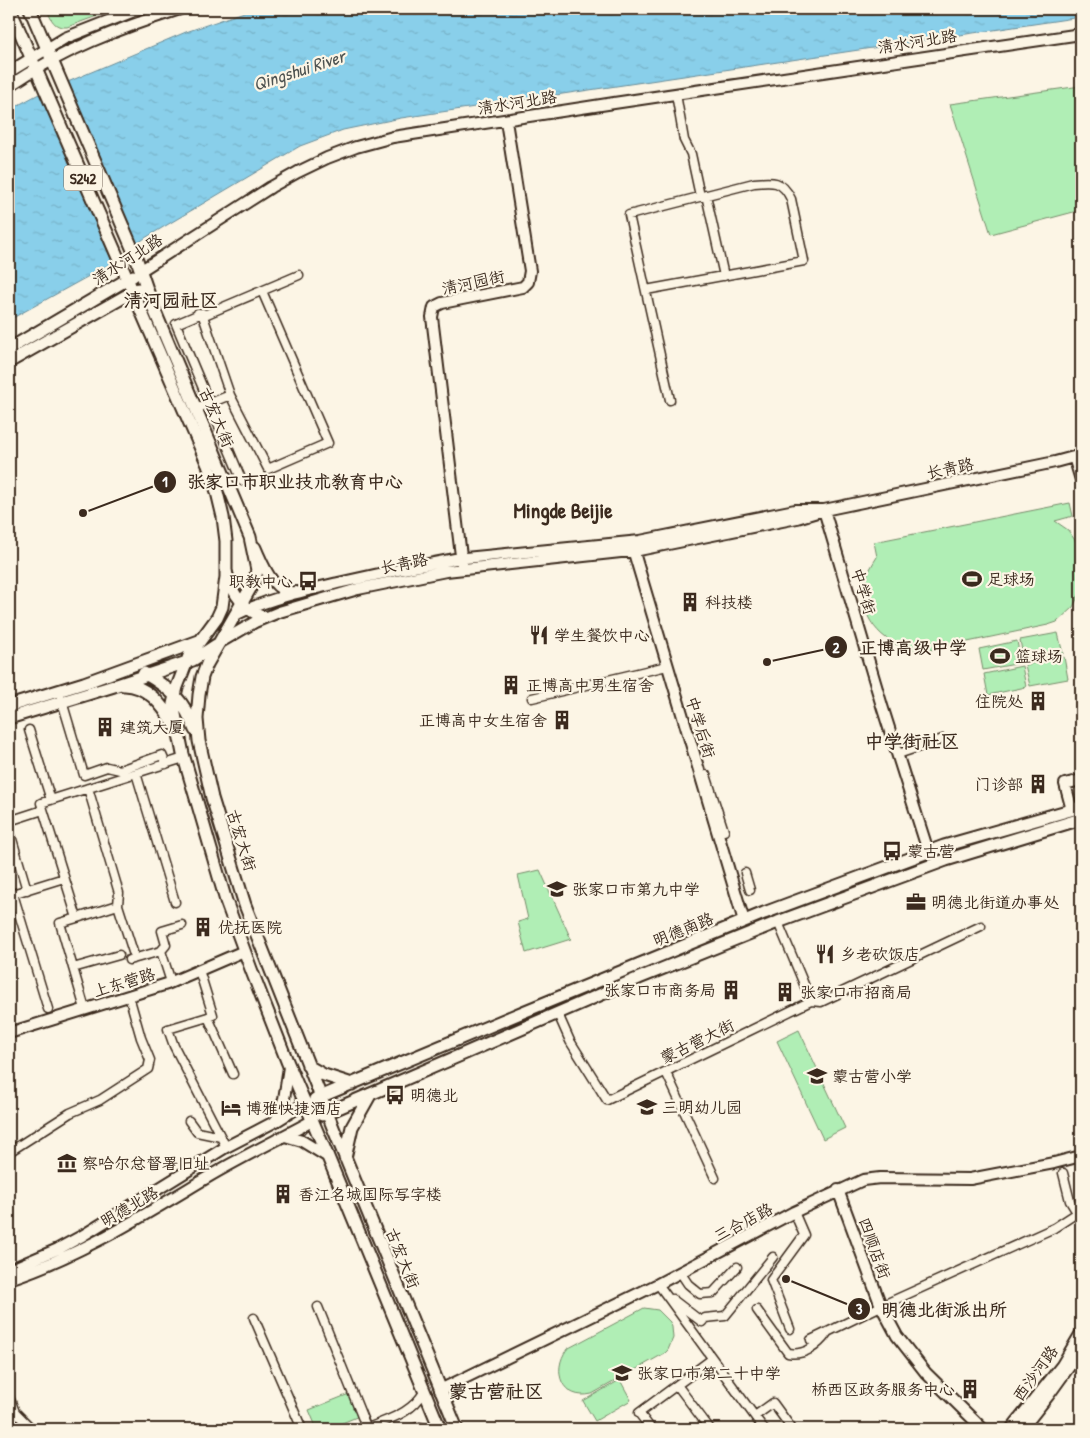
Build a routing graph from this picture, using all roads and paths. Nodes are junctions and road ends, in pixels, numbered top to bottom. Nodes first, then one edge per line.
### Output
1 (10, 9) edge
2 (30, 9) edge
3 (139, 9) edge
4 (180, 9) edge
5 (1081, 34) edge
6 (47, 48) junction
7 (52, 59) junction
8 (34, 63) junction
9 (9, 72) edge
10 (9, 86) edge
11 (676, 94) junction
12 (506, 121) junction
13 (703, 195) junction
14 (140, 271) junction
15 (299, 275) dead end
16 (724, 276) junction
17 (127, 281) junction
18 (145, 286) junction
19 (646, 290) junction
20 (262, 291) junction
21 (132, 293) junction
22 (202, 313) junction
23 (162, 327) junction
24 (9, 349) edge
25 (9, 362) edge
26 (230, 395) junction
27 (670, 400) dead end
28 (210, 404) junction
29 (196, 409) junction
30 (1077, 456) edge
31 (1081, 480) edge
32 (242, 481) dead end
33 (824, 510) junction
34 (250, 537) junction
35 (632, 546) junction
36 (461, 558) junction
37 (226, 564) junction
38 (463, 570) junction
39 (307, 590) junction
40 (246, 606) junction
41 (235, 615) junction
42 (268, 617) junction
43 (200, 641) junction
44 (219, 643) junction
45 (186, 662) junction
46 (667, 666) junction
47 (118, 671) junction
48 (148, 675) junction
49 (114, 686) junction
50 (175, 695) junction
51 (61, 696) junction
52 (532, 698) dead end
53 (9, 706) edge
54 (9, 718) edge
55 (29, 730) dead end
56 (178, 734) junction
57 (943, 739) dead end
58 (198, 741) junction
59 (898, 754) junction
60 (184, 758) junction
61 (166, 764) junction
62 (136, 773) junction
63 (706, 776) dead end
64 (1081, 780) edge
65 (88, 788) junction
66 (51, 800) junction
67 (712, 804) junction
68 (1077, 808) edge
69 (43, 810) junction
70 (1081, 819) edge
71 (9, 821) edge
72 (9, 829) edge
73 (724, 831) dead end
74 (985, 834) junction
75 (989, 847) junction
76 (928, 851) junction
77 (64, 878) junction
78 (733, 885) junction
79 (27, 890) junction
80 (750, 890) dead end
81 (11, 895) edge
82 (175, 902) dead end
83 (118, 905) junction
84 (764, 913) junction
85 (77, 918) junction
86 (744, 922) junction
87 (774, 924) junction
88 (182, 925) dead end
89 (980, 926) dead end
90 (161, 951) junction
91 (244, 951) junction
92 (133, 952) dead end
93 (119, 955) dead end
94 (129, 960) dead end
95 (73, 968) junction
96 (199, 970) junction
97 (171, 982) junction
98 (129, 996) junction
99 (811, 1001) junction
100 (48, 1008) dead end
101 (85, 1009) junction
102 (558, 1014) junction
103 (208, 1017) junction
104 (9, 1033) edge
105 (411, 1059) junction
106 (308, 1066) junction
107 (289, 1068) junction
108 (666, 1072) junction
109 (233, 1074) dead end
110 (417, 1074) junction
111 (352, 1084) junction
112 (370, 1094) junction
113 (321, 1097) junction
114 (304, 1104) junction
115 (328, 1113) junction
116 (189, 1121) dead end
117 (276, 1121) junction
118 (312, 1121) junction
119 (285, 1136) junction
120 (221, 1137) junction
121 (226, 1147) junction
122 (9, 1152) edge
123 (1081, 1156) edge
124 (328, 1157) junction
125 (345, 1158) junction
126 (202, 1162) junction
127 (1063, 1173) dead end
128 (210, 1176) junction
129 (715, 1178) dead end
130 (838, 1190) junction
131 (794, 1212) junction
132 (1079, 1216) edge
133 (773, 1257) dead end
134 (737, 1267) dead end
135 (9, 1270) edge
136 (680, 1272) junction
137 (9, 1279) edge
138 (658, 1284) junction
139 (672, 1299) dead end
140 (881, 1306) junction
141 (318, 1307) dead end
142 (757, 1310) dead end
143 (694, 1316) junction
144 (254, 1318) dead end
145 (685, 1322) junction
146 (413, 1323) junction
147 (790, 1329) dead end
148 (398, 1330) junction
149 (828, 1332) junction
150 (1081, 1333) edge
151 (811, 1340) dead end
152 (1081, 1350) edge
153 (712, 1359) junction
154 (677, 1385) junction
155 (440, 1390) junction
156 (424, 1392) junction
157 (9, 1397) edge
158 (11, 1407) edge
159 (754, 1416) junction
160 (32, 1429) edge
161 (302, 1429) edge
162 (367, 1429) edge
163 (412, 1429) edge
164 (433, 1429) edge
165 (440, 1429) edge
166 (457, 1429) edge
167 (651, 1429) edge
168 (710, 1429) edge
169 (764, 1429) edge
170 (792, 1429) edge
171 (983, 1429) edge
172 (1011, 1429) edge
173 (1022, 1429) edge

1 - 8 main road, S242
2 - 6 main road, S242
3 - 6 street
4 - 7 street
5 - 11 street, 清水河北路
6 - 7 main road, S242
6 - 8 street
7 - 8 street
7 - 14 main road, 古宏大街 / S242
8 - 9 street
8 - 10 street
8 - 17 main road, 古宏大街 / S242
11 - 12 street, 清水河北路
11 - 13 street
12 - 14 street, 清水河北路
12 - 36 street, 清河园街
13 - 16 street
13 - 16 street
13 - 19 street
14 - 17 main road, 清水河北路
14 - 18 main road, 古宏大街
15 - 20 street
16 - 19 street
17 - 21 main road, 古宏大街
17 - 24 main road, 清水河北路
18 - 21 main road, 清水河北路
18 - 23 main road, 古宏大街
19 - 27 street
20 - 22 street
20 - 26 street
21 - 25 main road, 清水河北路
21 - 37 main road, 古宏大街
22 - 23 street
22 - 26 street
22 - 28 street
23 - 29 main road, 古宏大街
26 - 28 street
28 - 29 street
28 - 32 street
29 - 34 main road, 古宏大街
30 - 31 street
30 - 33 street, 长青路
33 - 35 street, 长青路
33 - 59 street, 中学街
34 - 39 street
34 - 40 main road, 古宏大街
35 - 36 street, 长青路
35 - 38 street, 长青路
35 - 46 street, 中学后街
36 - 38 street, 清河园街
36 - 39 street, 长青路
37 - 40 street
37 - 43 main road, 古宏大街
38 - 42 street, 长青路
39 - 40 street, 长青路
40 - 41 main road, 古宏大街
40 - 42 street
41 - 43 main road, 长青路
41 - 44 main road, 古宏大街
42 - 44 street, 长青路
43 - 45 main road, 古宏大街
43 - 47 main road, 长青路
44 - 45 main road, 长青路
44 - 58 main road, 古宏大街
45 - 48 main road, 长青路
45 - 50 main road, 古宏大街
46 - 52 street
46 - 67 street, 中学后街
47 - 48 main road
47 - 51 main road, 长青路
48 - 49 main road, 长青路
48 - 50 main road
49 - 51 main road, 长青路
49 - 56 main road
50 - 56 main road, 古宏大街
50 - 58 main road
51 - 53 main road, 长青路
51 - 54 main road, 长青路
51 - 61 street
55 - 66 street
56 - 60 main road, 古宏大街
57 - 59 street
58 - 106 main road, 古宏大街
59 - 76 street, 中学街
60 - 61 street
60 - 91 main road, 古宏大街
61 - 62 street
62 - 65 street
62 - 82 street
63 - 67 street
64 - 68 street
65 - 66 street
65 - 83 street
66 - 69 street
67 - 73 street
67 - 78 street, 中学后街
68 - 74 main road, 明德南路
69 - 71 street
69 - 77 street
70 - 75 main road, 明德南路
72 - 79 street
74 - 75 main road
74 - 76 main road, 明德南路
75 - 87 main road, 明德南路
76 - 84 main road, 明德南路
77 - 79 street
77 - 85 street
78 - 80 street
78 - 86 street, 中学后街
79 - 81 street
81 - 100 street
83 - 85 street
83 - 92 street
84 - 86 main road, 明德南路
84 - 87 main road
85 - 95 street
86 - 105 main road, 明德南路
87 - 99 street
87 - 102 main road, 明德南路
88 - 90 street
89 - 99 street, 蒙古营大街
90 - 94 street
90 - 97 street
91 - 96 street, 上东营路
91 - 107 main road, 古宏大街
93 - 95 street
95 - 101 street
96 - 97 street, 上东营路
96 - 103 street
97 - 98 street, 上东营路
98 - 101 street, 上东营路
98 - 122 street
99 - 108 street, 蒙古营大街
101 - 104 street, 上东营路
102 - 108 street, 蒙古营大街
102 - 110 main road, 明德南路
103 - 109 street
103 - 120 street
105 - 110 main road
105 - 111 main road, 明德南路
106 - 111 main road
106 - 113 main road, 古宏大街
107 - 114 main road, 古宏大街
107 - 117 street
108 - 129 street
110 - 112 main road, 明德南路
111 - 113 main road, 明德南路
112 - 115 main road, 明德南路
112 - 125 main road
113 - 114 main road, 明德南路
113 - 115 main road, 古宏大街
114 - 117 street, 明德北路
114 - 118 main road, 古宏大街
115 - 118 main road, 明德南路
115 - 125 main road, 古宏大街
116 - 120 street
117 - 121 street, 明德北路
118 - 119 street, 明德北路
118 - 124 main road, 古宏大街
119 - 124 street
119 - 128 street, 明德北路
120 - 121 street
121 - 126 street, 明德北路
123 - 130 street, 三合店路
124 - 148 main road, 古宏大街
125 - 146 main road, 古宏大街
126 - 128 street
126 - 135 street, 明德北路
127 - 132 street
128 - 137 street, 明德北路
130 - 131 street, 三合店路
130 - 140 street, 四顺店街
131 - 136 street, 三合店路
131 - 147 street
132 - 140 street
133 - 143 street
134 - 136 street
136 - 138 street, 三合店路
138 - 145 street
138 - 155 street, 三合店路
139 - 143 street
140 - 149 street
140 - 171 street, 四顺店街
141 - 162 street
142 - 149 street
143 - 145 street
144 - 161 street
145 - 153 street
146 - 148 main road
146 - 155 main road, 古宏大街
148 - 156 main road, 古宏大街
149 - 151 street
150 - 172 street, 西沙河路
152 - 173 street, 西沙河路
153 - 154 street
153 - 159 street
154 - 167 street
154 - 168 street
155 - 166 main road, 古宏大街
156 - 162 street
156 - 165 main road, 古宏大街
157 - 158 street
158 - 160 street
159 - 169 street
159 - 170 street
163 - 164 street

